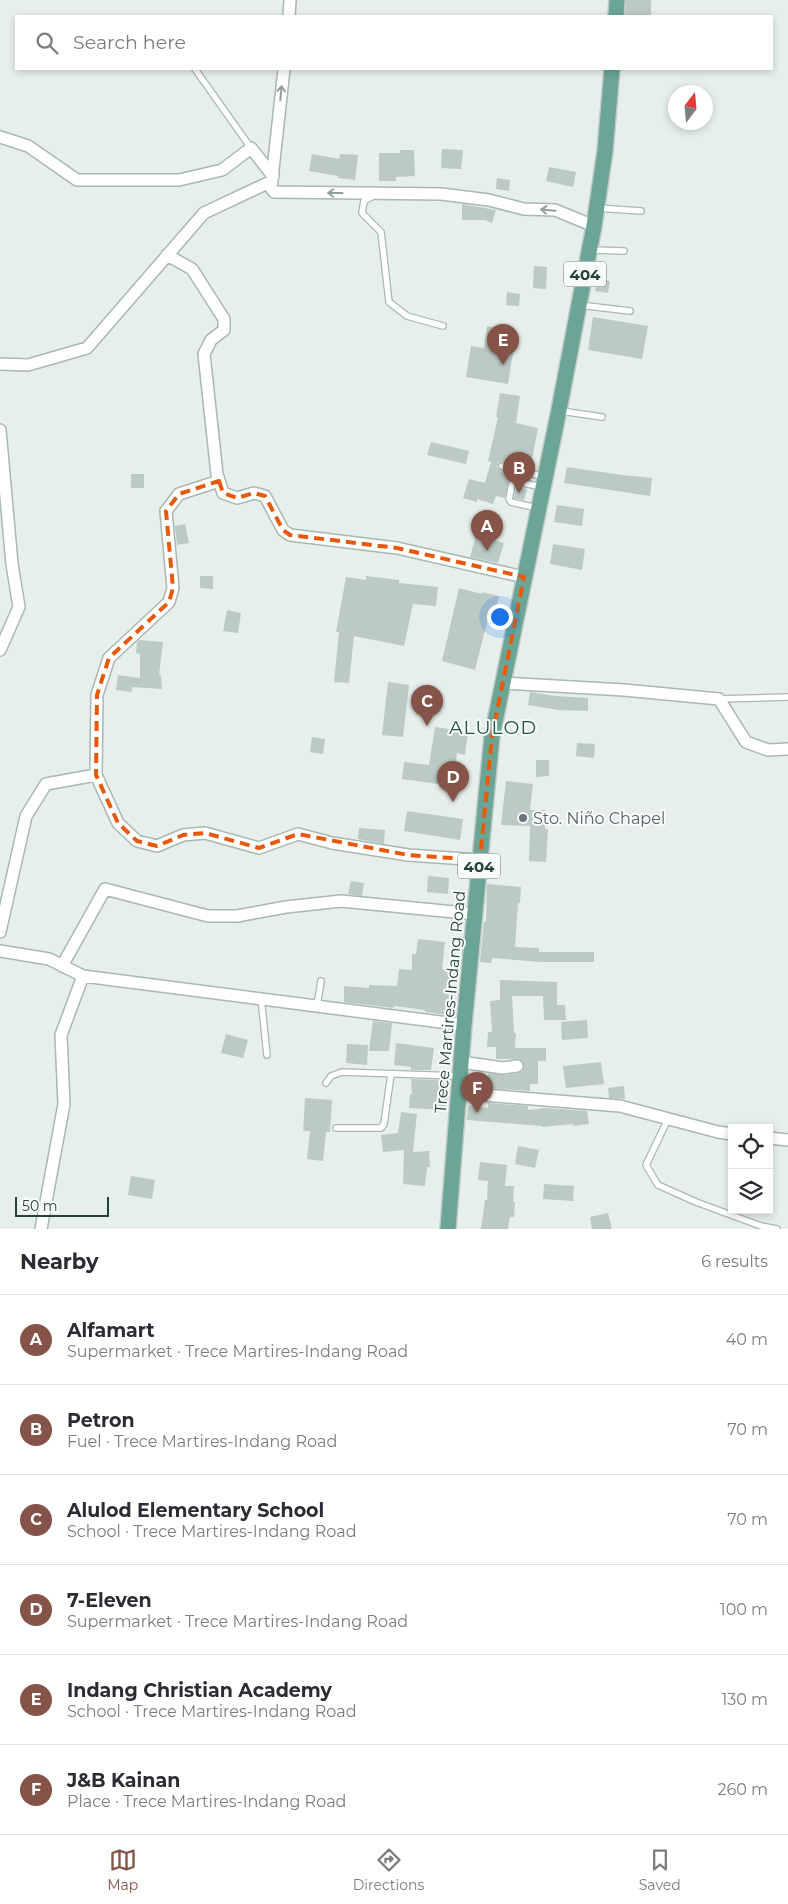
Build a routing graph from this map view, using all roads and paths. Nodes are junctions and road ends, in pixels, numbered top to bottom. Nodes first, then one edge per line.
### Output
1 (290, 0) edge
2 (617, 0) edge
3 (289, 15) edge
4 (616, 15) edge
5 (197, 70) edge
6 (284, 70) edge
7 (612, 70) edge
8 (0, 137) edge
9 (251, 148) junction
10 (273, 178) junction
11 (379, 193) junction
12 (597, 208) junction
13 (641, 211) dead end
14 (594, 226) junction
15 (589, 250) junction
16 (624, 251) dead end
17 (167, 255) junction
18 (579, 305) junction
19 (630, 311) dead end
20 (443, 326) dead end
21 (0, 364) edge
22 (559, 410) junction
23 (602, 417) dead end
24 (0, 430) edge
25 (502, 466) dead end
26 (219, 481) junction
27 (544, 482) junction
28 (538, 508) junction
29 (524, 577) junction
30 (0, 650) edge
31 (503, 683) junction
32 (788, 697) edge
33 (719, 700) junction
34 (788, 749) edge
35 (96, 775) junction
36 (480, 860) junction
37 (475, 914) junction
38 (0, 932) edge
39 (0, 951) edge
40 (62, 966) junction
41 (83, 976) junction
42 (321, 981) dead end
43 (261, 998) junction
44 (317, 1006) junction
45 (464, 1025) junction
46 (267, 1055) dead end
47 (517, 1066) dead end
48 (461, 1069) junction
49 (391, 1074) junction
50 (326, 1083) dead end
51 (459, 1093) junction
52 (668, 1118) junction
53 (336, 1128) dead end
54 (728, 1133) edge
55 (773, 1138) edge
56 (788, 1140) edge
57 (41, 1229) edge
58 (448, 1229) edge
59 (777, 1229) edge

1 - 3 street
2 - 4 main road
5 - 9 lane
10 -> 6 street
7 - 12 main road, Trece Martires-Indang Road / 404
8 - 9 street
9 - 10 street
11 -> 10 street
10 - 17 street
14 -> 11 street
11 - 20 lane
12 - 13 lane
12 - 14 main road, Trece Martires-Indang Road / 404
14 - 15 main road, Trece Martires-Indang Road / 404
15 - 16 lane
15 - 18 main road, Trece Martires-Indang Road / 404
17 - 21 street
17 - 26 street
18 - 19 lane
18 - 22 main road, Trece Martires-Indang Road / 404
22 - 23 lane
22 - 27 main road, Trece Martires-Indang Road / 404
24 - 30 street
25 - 27 lane
26 - 29 street
26 - 35 street
27 - 28 main road, Trece Martires-Indang Road / 404
27 - 28 lane
28 - 29 main road, Trece Martires-Indang Road / 404
29 - 31 main road, Trece Martires-Indang Road / 404
31 - 33 street
31 - 36 main road, Trece Martires-Indang Road / 404
32 - 33 lane
33 - 34 street
35 - 36 street
35 - 38 street
36 - 37 main road, Trece Martires-Indang Road / 404
37 - 40 street
37 - 45 main road, Trece Martires-Indang Road / 404
39 - 40 street
40 - 41 street
41 - 43 street
41 - 57 street
42 - 44 lane
43 - 44 street
43 - 46 lane
44 - 45 street
45 - 48 main road, Trece Martires-Indang Road / 404
47 - 48 street
48 - 49 lane
48 - 51 main road, Trece Martires-Indang Road / 404
49 - 50 lane
49 - 53 lane
51 - 52 street
51 - 58 main road, Trece Martires-Indang Road / 404
52 - 54 street
52 - 59 lane
55 - 56 street

